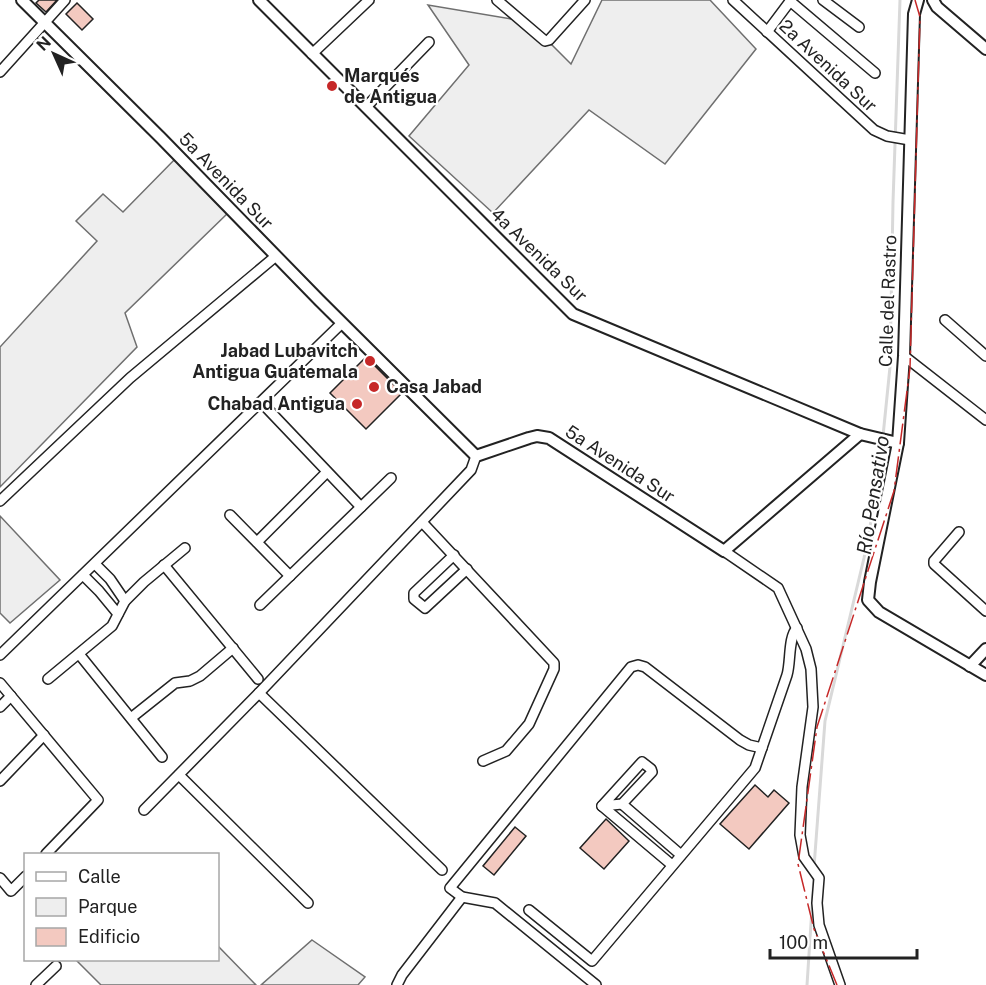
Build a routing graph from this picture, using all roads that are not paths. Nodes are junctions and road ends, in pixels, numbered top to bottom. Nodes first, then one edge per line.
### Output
1 (22, 0) edge
2 (65, 0) edge
3 (258, 0) edge
4 (369, 0) edge
5 (497, 0) edge
6 (585, 0) edge
7 (733, 0) edge
8 (823, 0) edge
9 (918, 0) edge
10 (933, 0) edge
11 (791, 1) edge
12 (45, 22) junction
13 (859, 27) dead end
14 (767, 32) junction
15 (429, 42) dead end
16 (986, 48) edge
17 (312, 54) junction
18 (0, 72) edge
19 (875, 73) dead end
20 (366, 107) junction
21 (906, 139) junction
22 (276, 256) junction
23 (945, 320) dead end
24 (342, 323) junction
25 (904, 356) junction
26 (986, 356) edge
27 (261, 402) junction
28 (986, 420) edge
29 (856, 432) junction
30 (895, 442) junction
31 (476, 456) junction
32 (327, 472) junction
33 (391, 478) dead end
34 (0, 501) edge
35 (361, 507) junction
36 (230, 515) dead end
37 (422, 522) junction
38 (959, 532) dead end
39 (257, 542) junction
40 (185, 548) dead end
41 (724, 550) junction
42 (454, 555) junction
43 (95, 564) junction
44 (164, 565) junction
45 (467, 569) junction
46 (83, 575) junction
47 (290, 576) junction
48 (125, 601) junction
49 (260, 605) dead end
50 (986, 611) edge
51 (117, 614) junction
52 (797, 628) junction
53 (233, 648) junction
54 (986, 650) edge
55 (78, 654) junction
56 (0, 655) edge
57 (970, 666) junction
58 (986, 675) edge
59 (48, 679) dead end
60 (258, 679) dead end
61 (0, 683) edge
62 (259, 693) junction
63 (10, 696) junction
64 (0, 707) edge
65 (131, 718) junction
66 (44, 735) junction
67 (762, 748) junction
68 (162, 757) dead end
69 (483, 761) dead end
70 (179, 775) junction
71 (0, 781) edge
72 (622, 804) junction
73 (602, 806) junction
74 (144, 810) dead end
75 (48, 853) edge
76 (681, 855) junction
77 (672, 865) junction
78 (442, 870) dead end
79 (0, 878) edge
80 (24, 878) edge
81 (462, 897) junction
82 (308, 903) dead end
83 (529, 909) dead end
84 (56, 966) dead end
85 (36, 985) edge
86 (397, 985) edge
87 (596, 985) edge
88 (840, 985) edge

1 - 12 street, 5a Avenida Sur
2 - 12 street
3 - 17 street, 4a Avenida Sur
4 - 17 street
5 - 6 street
7 - 14 street, 2a Avenida Sur
8 - 13 street
9 - 21 street, Calle del Rastro
10 - 16 street
11 - 14 street
11 - 19 street
12 - 18 street
12 - 22 street, 5a Avenida Sur
14 - 21 street, 2a Avenida Sur
15 - 20 street
17 - 20 street, 4a Avenida Sur
20 - 29 street, 4a Avenida Sur
21 - 25 street, Calle del Rastro
22 - 24 street, 5a Avenida Sur
22 - 34 street
23 - 26 street
24 - 27 street
24 - 31 street, 5a Avenida Sur
25 - 28 street
25 - 30 street, Calle del Rastro
27 - 32 street
27 - 43 street
29 - 30 street, 4a Avenida Sur
29 - 41 street
30 - 57 street, Calle del Rastro
31 - 37 street
31 - 41 street, 5a Avenida Sur
32 - 35 street
32 - 39 street
33 - 35 street
35 - 47 street
36 - 39 street
37 - 42 street
37 - 62 street
38 - 50 street
39 - 47 street
40 - 44 street
41 - 52 street, 5a Avenida Sur
42 - 45 street
42 - 45 street
43 - 46 street
43 - 48 street
44 - 48 street
44 - 53 street
45 - 69 street
46 - 51 street
46 - 56 street
47 - 49 street
48 - 51 street
51 - 55 street
52 - 67 street
52 - 88 street, 5a Avenida Sur
53 - 60 street
53 - 65 street
54 - 57 street
55 - 59 street
55 - 65 street
57 - 58 street
61 - 63 street
62 - 70 street
62 - 78 street
63 - 64 street
63 - 66 street
65 - 68 street
66 - 71 street
66 - 75 street
67 - 76 street
67 - 81 street
70 - 74 street
70 - 82 street
72 - 73 street
72 - 73 street
72 - 76 street
73 - 77 street
76 - 77 street
77 - 83 street
79 - 80 street
81 - 86 street
81 - 87 street
84 - 85 street

